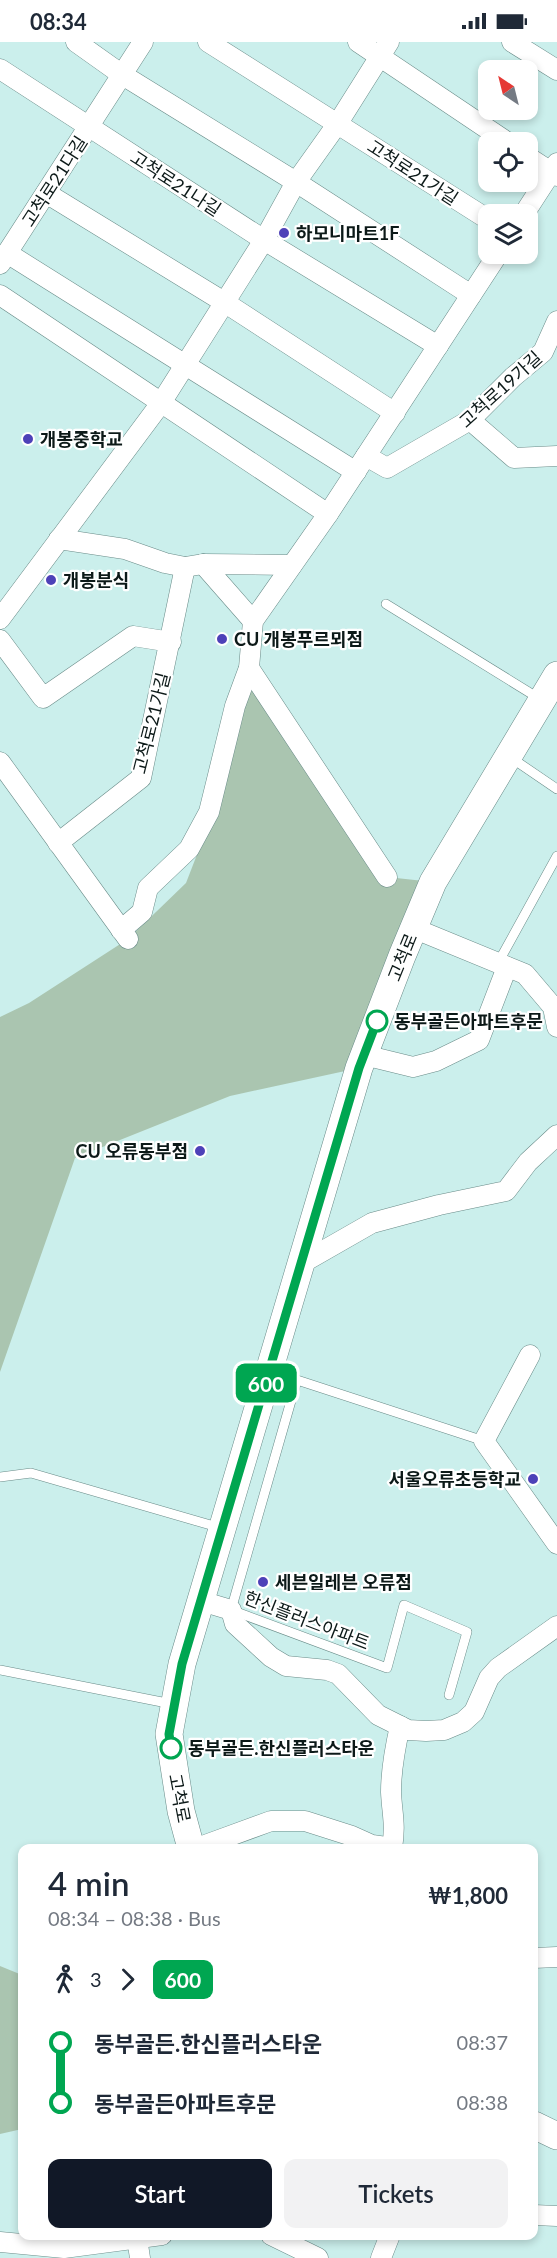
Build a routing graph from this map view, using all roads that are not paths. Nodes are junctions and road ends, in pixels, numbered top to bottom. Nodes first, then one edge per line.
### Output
1 (76, 42) edge
2 (143, 42) edge
3 (208, 42) edge
4 (358, 42) edge
5 (512, 42) edge
6 (385, 49) edge
7 (0, 69) edge
8 (557, 69) edge
9 (121, 74) junction
10 (338, 123) junction
11 (88, 127) junction
12 (494, 132) edge
13 (538, 162) edge
14 (555, 170) edge
15 (296, 182) junction
16 (46, 193) junction
17 (531, 204) edge
18 (478, 213) edge
19 (264, 240) junction
20 (4, 259) edge
21 (491, 264) edge
22 (471, 295) junction
23 (0, 296) edge
24 (224, 302) junction
25 (557, 321) edge
26 (438, 346) junction
27 (185, 367) junction
28 (160, 403) junction
29 (395, 413) junction
30 (470, 420) junction
31 (557, 456) edge
32 (361, 464) junction
33 (328, 514) junction
34 (59, 539) junction
35 (194, 565) junction
36 (292, 565) junction
37 (386, 604) dead end
38 (0, 619) edge
39 (253, 621) junction
40 (0, 640) edge
41 (171, 642) junction
42 (249, 668) junction
43 (557, 675) edge
44 (542, 700) junction
45 (508, 755) junction
46 (0, 762) edge
47 (557, 789) edge
48 (58, 843) junction
49 (557, 856) edge
50 (387, 877) dead end
51 (413, 928) junction
52 (502, 965) junction
53 (555, 1003) edge
54 (557, 1028) edge
55 (364, 1055) junction
56 (557, 1135) edge
57 (302, 1263) junction
58 (530, 1355) dead end
59 (483, 1441) junction
60 (0, 1477) edge
61 (224, 1528) junction
62 (557, 1544) edge
63 (201, 1601) junction
64 (231, 1610) junction
65 (557, 1626) edge
66 (0, 1670) edge
67 (449, 1695) dead end
68 (174, 1705) junction
69 (400, 1726) junction
70 (190, 1844) edge
71 (208, 1844) edge
72 (370, 1844) edge
73 (393, 1844) edge
74 (557, 1957) edge
75 (538, 1959) edge
76 (538, 2127) edge
77 (557, 2136) edge
78 (538, 2215) edge
79 (557, 2216) edge
80 (126, 2240) edge
81 (137, 2240) edge
82 (388, 2240) edge
83 (0, 2242) edge
84 (280, 2245) edge
85 (57, 2253) edge
86 (140, 2258) edge
87 (318, 2258) edge
88 (381, 2258) edge

1 - 9 street
2 - 9 street, 고척로21다길
3 - 10 street
4 - 6 street
5 - 8 street
6 - 10 street
6 - 12 street
7 - 11 street, 고척로21다길
9 - 11 street, 고척로21다길
9 - 15 street
10 - 15 street
10 - 18 street, 고척로21가길
11 - 16 street, 고척로21다길
11 - 19 street, 고척로21나길
13 - 14 street
14 - 17 street
15 - 19 street
15 - 22 street
16 - 20 street, 고척로21다길
16 - 24 street
19 - 24 street
19 - 26 street
20 - 27 street
21 - 22 street
22 - 26 street
23 - 28 street
24 - 27 street
24 - 29 street
25 - 30 street, 고척로19가길
26 - 29 street
27 - 28 street
27 - 32 street
28 - 33 street
28 - 34 street
29 - 32 street
30 - 31 street
30 - 32 street, 고척로19가길
32 - 33 street
33 - 36 street
34 - 35 street
34 - 38 street
35 - 36 street
35 - 39 street
35 - 41 street, 고척로21가길
36 - 39 street
37 - 44 lane
39 - 42 street
40 - 41 street
41 - 48 street, 고척로21가길
42 - 48 street
42 - 50 street
43 - 44 main road, 고척로
44 - 45 main road, 고척로
45 - 47 lane
45 - 51 main road, 고척로
46 - 48 street
49 - 52 lane
51 - 52 street
51 - 55 main road, 고척로
52 - 53 street
52 - 55 street
53 - 54 street
55 - 57 main road, 고척로
56 - 57 street
57 - 61 main road, 고척로
58 - 59 street
59 - 62 street
59 - 64 lane, 한신플러스아파트
60 - 61 lane
61 - 63 main road, 고척로
63 - 64 street
63 - 68 main road, 고척로
64 - 67 lane, 한신플러스아파트
64 - 69 street
65 - 69 street
66 - 68 lane
68 - 70 main road, 고척로
69 - 73 street
71 - 72 street
74 - 75 street
76 - 77 main road
78 - 79 street
80 - 85 street
81 - 86 street
82 - 88 street
83 - 85 street
84 - 87 street

